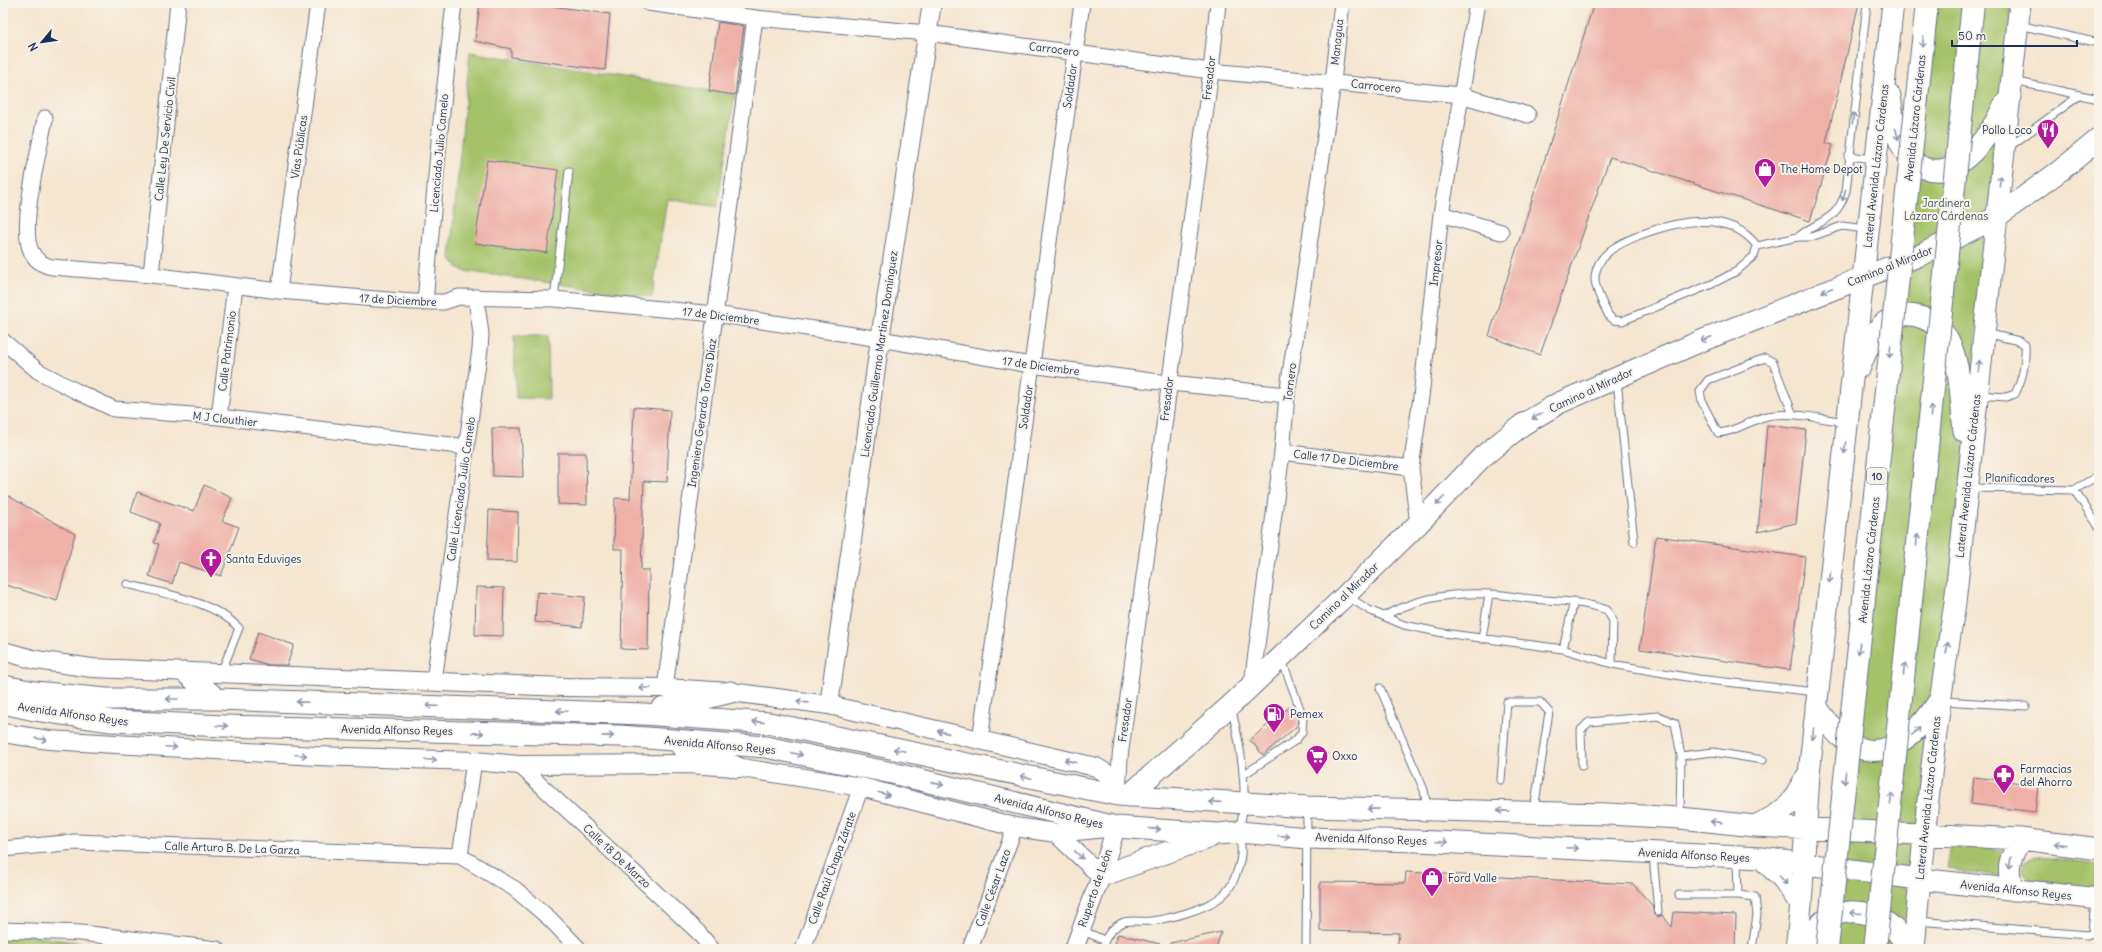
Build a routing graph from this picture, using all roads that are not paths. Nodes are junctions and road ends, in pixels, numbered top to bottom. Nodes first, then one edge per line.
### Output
1 (178, 3) edge
2 (318, 3) edge
3 (454, 3) edge
4 (648, 3) edge
5 (932, 3) edge
6 (1082, 3) edge
7 (1218, 3) edge
8 (1342, 3) edge
9 (1477, 3) edge
10 (1867, 3) edge
11 (1893, 3) edge
12 (1927, 3) edge
13 (1973, 3) edge
14 (2020, 3) edge
15 (722, 8) edge
16 (755, 18) junction
17 (2018, 24) junction
18 (927, 33) junction
19 (2099, 43) edge
20 (1075, 52) junction
21 (1886, 68) junction
22 (1211, 71) junction
23 (2013, 73) junction
24 (1333, 82) junction
25 (1461, 95) junction
26 (2080, 95) junction
27 (2099, 99) edge
28 (1528, 115) dead end
29 (45, 118) dead end
30 (2099, 139) edge
31 (2004, 151) junction
32 (1848, 156) junction
33 (1876, 159) junction
34 (569, 171) dead end
35 (1441, 214) junction
36 (1996, 218) junction
37 (1868, 230) junction
38 (1501, 232) dead end
39 (1798, 237) junction
40 (1757, 246) junction
41 (151, 275) junction
42 (1863, 276) junction
43 (235, 286) junction
44 (279, 291) junction
45 (476, 297) junction
46 (554, 300) junction
47 (426, 303) junction
48 (715, 314) junction
49 (1983, 333) junction
50 (880, 338) junction
51 (3, 341) edge
52 (1031, 365) junction
53 (1616, 378) junction
54 (1170, 382) junction
55 (1851, 388) junction
56 (1976, 394) junction
57 (1287, 395) junction
58 (1794, 415) junction
59 (219, 417) junction
60 (1847, 422) junction
61 (467, 447) junction
62 (1282, 452) junction
63 (1411, 468) junction
64 (2099, 475) edge
65 (1968, 481) junction
66 (2074, 490) junction
67 (2096, 518) edge
68 (1418, 524) junction
69 (2099, 527) edge
70 (1634, 542) dead end
71 (127, 584) dead end
72 (1489, 594) junction
73 (1346, 595) junction
74 (1574, 602) junction
75 (1384, 616) junction
76 (1482, 639) junction
77 (1563, 649) junction
78 (3, 651) edge
79 (1280, 657) junction
80 (1612, 664) junction
81 (186, 673) junction
82 (220, 675) junction
83 (434, 681) junction
84 (1252, 684) junction
85 (3, 686) edge
86 (665, 688) junction
87 (1380, 688) dead end
88 (730, 692) junction
89 (217, 699) junction
90 (1817, 699) junction
91 (1939, 700) junction
92 (3, 703) edge
93 (829, 705) junction
94 (1231, 705) junction
95 (2026, 706) dead end
96 (643, 714) junction
97 (3, 733) edge
98 (661, 739) junction
99 (980, 740) junction
100 (1681, 756) junction
101 (1763, 760) dead end
102 (474, 761) junction
103 (519, 765) junction
104 (1582, 766) dead end
105 (736, 767) junction
106 (1809, 774) junction
107 (1243, 775) junction
108 (1501, 780) dead end
109 (861, 787) junction
110 (1123, 796) junction
111 (1244, 804) junction
112 (1307, 807) junction
113 (1428, 810) junction
114 (1534, 812) junction
115 (1680, 818) junction
116 (1755, 826) junction
117 (1015, 827) junction
118 (1116, 827) junction
119 (1806, 828) junction
120 (1240, 832) junction
121 (1056, 833) junction
122 (1218, 834) junction
123 (1925, 834) junction
124 (1308, 838) junction
125 (2021, 839) junction
126 (3, 849) edge
127 (2099, 849) edge
128 (1652, 853) junction
129 (460, 856) junction
130 (1737, 857) junction
131 (1761, 858) junction
132 (1803, 864) junction
133 (1101, 876) junction
134 (1919, 879) junction
135 (2013, 890) junction
136 (1679, 895) dead end
137 (1738, 895) junction
138 (2097, 899) edge
139 (1801, 905) junction
140 (1658, 912) dead end
141 (1916, 920) junction
142 (3, 930) edge
143 (1081, 930) junction
144 (1104, 940) junction
145 (135, 941) junction
146 (108, 949) edge
147 (217, 949) edge
148 (579, 949) edge
149 (712, 949) edge
150 (803, 949) edge
151 (970, 949) edge
152 (1074, 949) edge
153 (1102, 949) edge
154 (1306, 949) edge
155 (1752, 949) edge
156 (1796, 949) edge
157 (1802, 949) edge
158 (1827, 949) edge
159 (1875, 949) edge
160 (1907, 949) edge
161 (1914, 949) edge

1 - 41 street, Calle Ley De Servicio Civil
2 - 44 street, Vías Públicas
3 - 47 street, Licenciado Julio Camelo
4 - 15 street, Carrocero
5 - 18 street, Licenciado Guillermo Martínez Domínguez
6 - 20 street, Soldador
7 - 22 street, Fresador
8 - 24 street, Managua
9 - 25 street, Impresor
32 -> 10 lane
11 - 21 main road, Lateral Avenida Lázaro Cárdenas
12 -> 158 highway, Avenida Lázaro Cárdenas / 10, bridge
159 -> 13 highway, bridge
14 - 17 main road, Lateral Avenida Lázaro Cárdenas
15 - 16 street, Carrocero
16 - 18 street, Carrocero
16 - 48 street, Ingeniero Gerardo Torres Díaz
17 - 19 lane
17 - 23 main road, Lateral Avenida Lázaro Cárdenas
18 - 20 street, Carrocero
18 - 50 street, Licenciado Guillermo Martínez Domínguez
20 - 22 street, Carrocero
20 - 52 street, Soldador
21 -> 23 main road
21 - 33 main road, Lateral Avenida Lázaro Cárdenas
22 - 24 street, Carrocero
22 - 54 street, Fresador
23 - 26 lane
23 - 31 main road, Lateral Avenida Lázaro Cárdenas
24 - 25 street, Carrocero
24 - 57 street, Tornero
25 - 28 street, Carrocero
25 - 35 street, Impresor
26 - 27 lane
26 - 31 lane
29 - 41 street, 17 de Diciembre
30 - 36 main road, Camino al Mirador
36 -> 31 main road, Lateral Avenida Lázaro Cárdenas
32 - 33 lane
32 -> 39 lane
33 - 37 main road, Lateral Avenida Lázaro Cárdenas
34 - 46 lane
35 - 38 street
35 - 63 street, Impresor
36 - 42 main road, Camino al Mirador
36 - 49 main road, Lateral Avenida Lázaro Cárdenas
37 - 39 lane
37 - 42 main road, Lateral Avenida Lázaro Cárdenas
39 - 40 lane
40 - 40 lane
41 - 43 street, 17 de Diciembre
42 -> 53 main road, Camino al Mirador
42 - 55 main road, Lateral Avenida Lázaro Cárdenas
43 - 44 street, 17 de Diciembre
43 - 59 street, Calle Patrimonio
44 - 47 street, 17 de Diciembre
45 - 46 street, 17 de Diciembre
45 - 47 street, 17 de Diciembre
45 - 61 street, Calle Licenciado Julio Camelo
46 - 48 street, 17 de Diciembre
48 - 50 street, 17 de Diciembre
48 - 86 street, Ingeniero Gerardo Torres Díaz
56 -> 49 main road, Lateral Avenida Lázaro Cárdenas
49 - 56 lane
50 - 52 street, 17 de Diciembre
50 - 93 street, Licenciado Guillermo Martínez Domínguez
51 - 59 street, M J Clouthier
52 - 54 street, 17 de Diciembre
52 - 99 street, Soldador
53 -> 68 main road, Camino al Mirador
53 - 70 lane
54 - 57 street, 17 de Diciembre
54 - 110 street, Fresador
55 - 60 main road, Lateral Avenida Lázaro Cárdenas
55 - 65 main road
56 - 65 main road, Lateral Avenida Lázaro Cárdenas
57 - 62 street, Tornero
58 - 58 lane
58 - 60 lane
59 - 61 street, M J Clouthier
60 -> 90 main road, Lateral Avenida Lázaro Cárdenas
61 - 83 street, Calle Licenciado Julio Camelo
62 - 63 street, Calle 17 De Diciembre
62 - 84 street, Tornero
63 - 68 street, Impresor
64 - 66 lane
65 - 66 lane, Planificadores
91 -> 65 main road, Lateral Avenida Lázaro Cárdenas
66 - 67 lane
67 - 69 lane
68 - 73 main road, Camino al Mirador
71 - 82 lane
72 - 74 lane
72 - 75 lane
72 - 76 lane
73 - 75 lane
73 - 79 main road, Camino al Mirador
74 - 77 lane
74 - 80 lane
75 - 76 lane
76 - 77 lane
77 - 80 lane
78 - 81 street
79 - 84 main road, Camino al Mirador
79 - 107 lane
80 - 90 lane
81 - 82 street
81 - 89 main road
82 - 83 street
86 -> 83 street
84 - 94 main road, Camino al Mirador
89 -> 85 main road, Avenida Alfonso Reyes
86 - 88 street
87 - 113 lane
93 -> 88 street
88 - 96 main road
96 -> 89 main road, Avenida Alfonso Reyes
90 -> 91 main road
90 -> 106 main road, Lateral Avenida Lázaro Cárdenas
91 - 95 lane
91 - 123 main road, Lateral Avenida Lázaro Cárdenas
92 -> 98 main road, Avenida Alfonso Reyes
99 -> 93 street
94 - 107 lane
94 - 110 main road, Camino al Mirador
110 -> 96 main road, Avenida Alfonso Reyes
97 -> 102 street
98 - 105 main road
98 -> 118 main road, Avenida Alfonso Reyes
110 -> 99 street
100 - 101 lane
100 - 104 lane
100 - 115 lane
102 - 103 street
102 - 129 street
103 - 105 street
103 - 149 street, Calle 18 De Marzo
105 - 109 street
106 - 116 main road
106 - 119 main road, Lateral Avenida Lázaro Cárdenas
107 - 111 lane
108 - 114 lane
109 -> 117 street
109 - 150 street, Calle Raúl Chapa Zárate
111 -> 110 main road, Avenida Alfonso Reyes
110 - 118 main road
111 - 112 main road, Avenida Alfonso Reyes
111 - 120 lane
113 -> 112 main road, Avenida Alfonso Reyes
112 - 124 lane
114 -> 113 main road, Avenida Alfonso Reyes
114 - 115 main road, Avenida Alfonso Reyes
116 -> 115 main road, Avenida Alfonso Reyes
116 - 119 main road, Avenida Alfonso Reyes
117 - 121 street
117 - 151 street, Calle César Lazo
118 - 121 street
118 -> 122 main road, Avenida Alfonso Reyes
118 - 133 street, Ruperto de León
119 - 123 main road, Avenida Alfonso Reyes
119 - 132 main road, Lateral Avenida Lázaro Cárdenas
120 - 122 main road, Avenida Alfonso Reyes
120 -> 124 main road, Avenida Alfonso Reyes
120 - 144 lane
121 -> 133 street
122 - 133 main road
123 - 125 main road, Avenida Alfonso Reyes
123 - 134 main road, Lateral Avenida Lázaro Cárdenas
124 -> 128 main road, Avenida Alfonso Reyes
124 - 154 lane
127 -> 125 main road, Avenida Alfonso Reyes
125 -> 135 main road
126 - 129 street, Calle Arturo B. De La Garza
128 - 130 main road, Avenida Alfonso Reyes
128 - 140 lane
129 - 148 street, Calle Arturo B. De La Garza
130 - 131 main road, Avenida Alfonso Reyes
130 - 137 lane
131 - 132 main road, Avenida Alfonso Reyes
131 -> 139 main road
132 - 134 main road, Avenida Alfonso Reyes
132 - 139 main road, Lateral Avenida Lázaro Cárdenas
133 - 143 street, Ruperto de León
134 - 135 main road, Avenida Alfonso Reyes
134 - 141 main road, Lateral Avenida Lázaro Cárdenas
135 - 138 main road, Avenida Alfonso Reyes
136 - 137 lane
137 - 155 lane
138 - 141 lane
139 - 156 main road, Lateral Avenida Lázaro Cárdenas
141 - 161 main road, Lateral Avenida Lázaro Cárdenas
142 - 145 street
143 - 144 lane
143 - 152 street, Ruperto de León
144 - 153 lane
145 - 146 street
145 - 147 street
160 -> 157 main road

